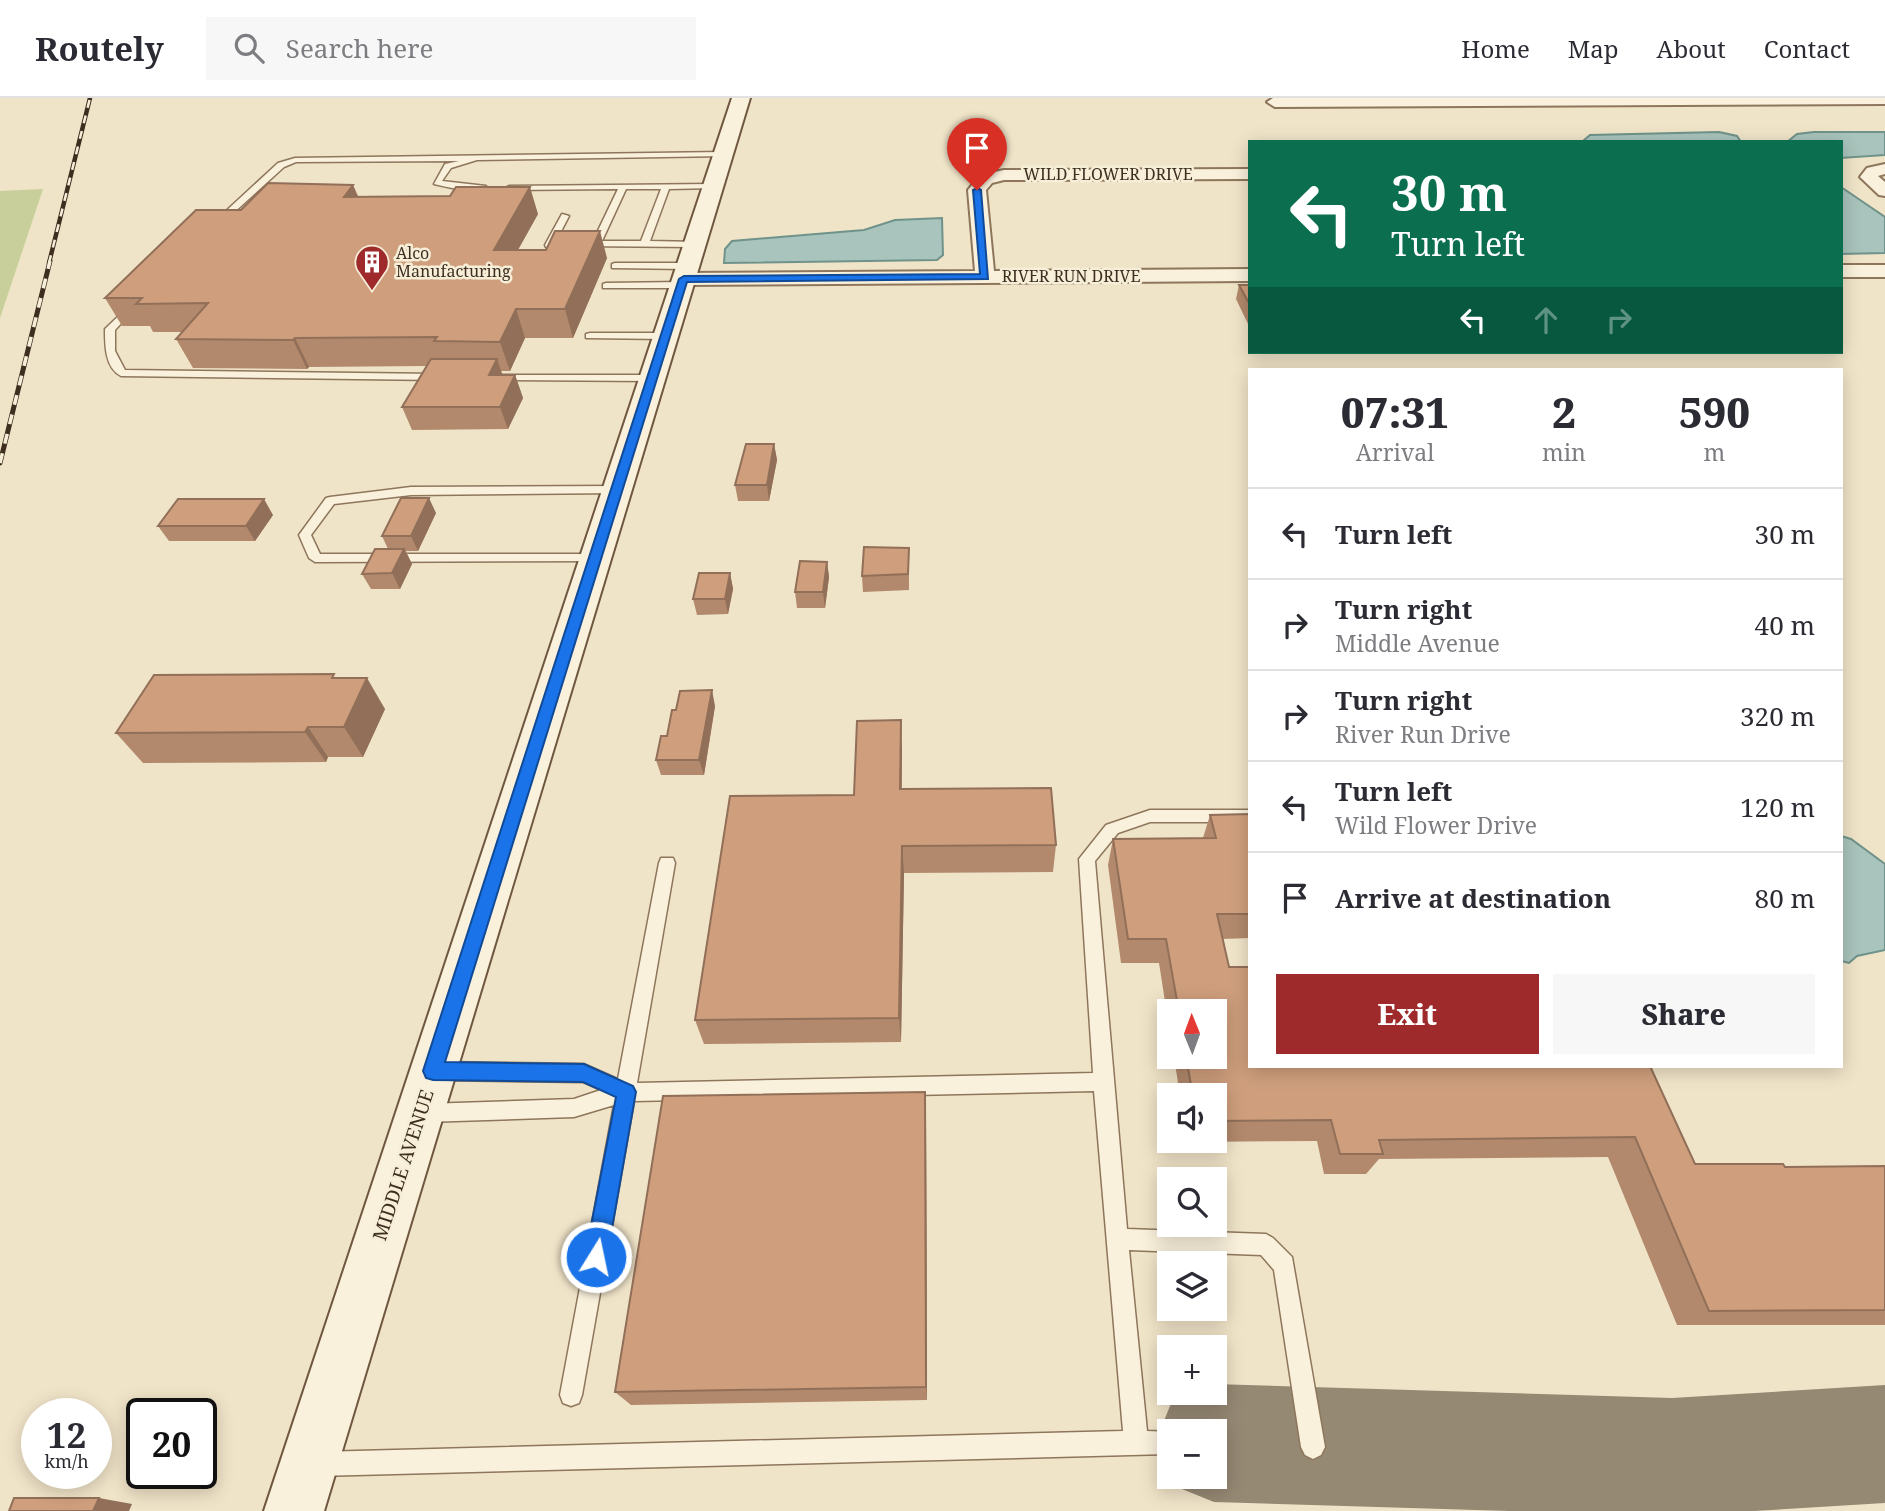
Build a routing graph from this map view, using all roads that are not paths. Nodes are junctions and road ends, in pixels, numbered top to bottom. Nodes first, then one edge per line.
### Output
1 (741, 98) edge
2 (1885, 99) edge
3 (1276, 104) edge
4 (477, 158) junction
5 (1885, 169) edge
6 (718, 170) junction
7 (1248, 174) edge
8 (623, 187) junction
9 (666, 187) junction
10 (491, 188) edge
11 (503, 188) edge
12 (1885, 191) edge
13 (565, 216) dead end
14 (209, 230) edge
15 (561, 244) edge
16 (573, 244) edge
17 (596, 244) junction
18 (644, 244) junction
19 (615, 266) dead end
20 (687, 269) junction
21 (1843, 271) edge
22 (1885, 271) edge
23 (1248, 275) edge
24 (985, 277) junction
25 (606, 286) dead end
26 (144, 294) edge
27 (666, 335) junction
28 (590, 336) dead end
29 (452, 377) edge
30 (480, 378) edge
31 (652, 379) junction
32 (617, 490) junction
33 (596, 557) junction
34 (1248, 816) edge
35 (667, 863) dead end
36 (433, 1071) junction
37 (1103, 1082) junction
38 (626, 1092) junction
39 (420, 1113) junction
40 (1118, 1239) junction
41 (571, 1395) dead end
42 (1136, 1441) junction
43 (1157, 1442) edge
44 (1313, 1447) dead end
45 (308, 1464) junction
46 (294, 1511) edge

1 - 6 street, MIDDLE AVENUE
2 - 3 street
4 - 6 lane
4 - 10 lane
4 - 14 lane
5 - 12 street
6 - 9 lane
6 - 20 street, MIDDLE AVENUE
7 - 24 street, WILD FLOWER DRIVE
8 - 9 lane
8 - 11 lane
8 - 17 lane
9 - 18 lane
13 - 15 lane
16 - 17 lane
17 - 18 lane
18 - 20 lane
19 - 20 lane
20 - 24 street, RIVER RUN DRIVE
20 - 25 lane
20 - 27 street, MIDDLE AVENUE
21 - 22 street
23 - 24 street, RIVER RUN DRIVE
26 - 29 lane
27 - 28 lane
27 - 31 street, MIDDLE AVENUE
30 - 31 lane
31 - 32 street, MIDDLE AVENUE
32 - 33 street, MIDDLE AVENUE
32 - 33 lane
33 - 36 street, MIDDLE AVENUE
34 - 37 lane
35 - 38 lane
36 - 38 lane
36 - 39 street, MIDDLE AVENUE
37 - 38 lane
37 - 40 lane
38 - 39 lane
38 - 41 lane
39 - 45 street, MIDDLE AVENUE
40 - 42 lane
40 - 44 lane
42 - 43 lane
42 - 45 lane
45 - 46 street, MIDDLE AVENUE

